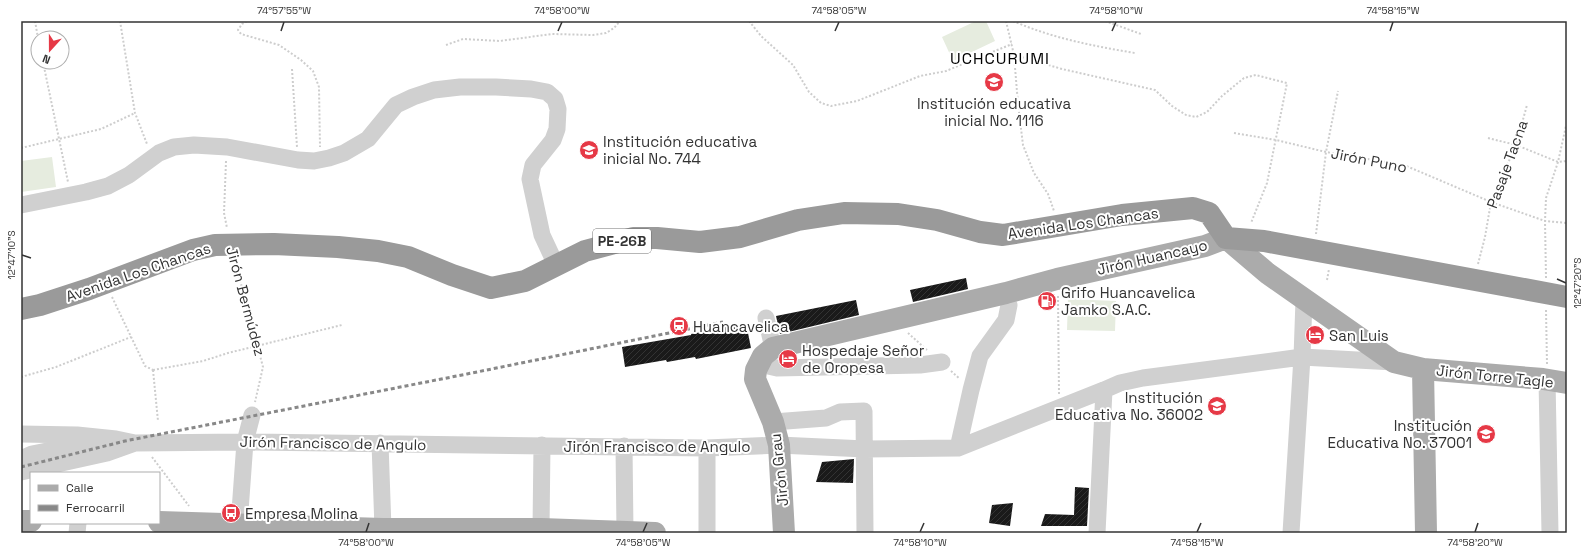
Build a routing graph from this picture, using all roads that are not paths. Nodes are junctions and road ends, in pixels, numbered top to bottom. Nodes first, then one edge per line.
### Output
1 (21, 205) edge
2 (1236, 239) junction
3 (556, 264) junction
4 (1560, 292) edge
5 (1006, 293) junction
6 (1304, 300) junction
7 (21, 309) edge
8 (766, 318) dead end
9 (766, 356) junction
10 (1302, 357) junction
11 (942, 362) dead end
12 (1394, 362) junction
13 (1423, 368) junction
14 (1557, 381) edge
15 (1104, 390) junction
16 (252, 415) road end
17 (773, 422) junction
18 (21, 434) edge
19 (116, 438) junction
20 (245, 442) junction
21 (140, 443) junction
22 (380, 443) junction
23 (542, 445) junction
24 (779, 445) junction
25 (624, 446) junction
26 (707, 448) junction
27 (958, 448) junction
28 (865, 449) junction
29 (21, 459) edge
30 (21, 472) edge
31 (160, 522) edge
32 (239, 525) junction
33 (383, 529) junction
34 (541, 529) junction
35 (475, 531) edge
36 (625, 532) edge
37 (655, 533) edge
38 (707, 533) edge
39 (784, 533) edge
40 (865, 533) edge
41 (1097, 533) edge
42 (1291, 533) edge
43 (1426, 533) edge
44 (1550, 533) edge

1 - 3 street
2 - 3 highway, Avenida Los Chancas / PE-26B
2 - 4 highway
2 - 5 main road, Jirón Huancayo
2 - 6 main road, Jirón Huancayo / PE-26B
3 - 7 highway, Avenida Los Chancas / PE-26B
5 - 9 main road, Jirón Huancayo
5 - 27 street
6 - 10 street
6 - 12 main road, Jirón Huancayo / PE-26B
8 - 9 street, Jirón Grau
9 - 11 street
9 - 17 main road, Jirón Grau
10 - 12 street
10 - 15 street, Jirón Francisco de Angulo
10 - 42 street
12 - 13 main road, Jirón Huancayo / PE-26B
13 - 14 main road, Jirón Torre Tagle
13 - 43 main road
14 - 44 street
15 - 27 street, Jirón Francisco de Angulo
15 - 41 street
16 - 20 street
17 - 24 main road, Jirón Grau
17 - 28 street
18 - 19 street, Jirón Francisco de Angulo
19 - 21 street, Jirón Francisco de Angulo
19 - 29 street
20 - 21 street, Jirón Francisco de Angulo
20 - 22 street, Jirón Francisco de Angulo
20 - 32 street
21 - 30 street
22 - 23 street, Jirón Francisco de Angulo
22 - 33 street
23 - 25 street, Jirón Francisco de Angulo
23 - 34 street
24 - 26 street, Jirón Francisco de Angulo
24 - 28 street, Jirón Francisco de Angulo
24 - 39 main road, Jirón Grau
25 - 26 street, Jirón Francisco de Angulo
25 - 36 street
26 - 38 street
27 - 28 street, Jirón Francisco de Angulo
28 - 40 street
31 - 32 main road
32 - 33 main road
33 - 35 main road
34 - 35 main road
34 - 36 main road
36 - 37 main road

